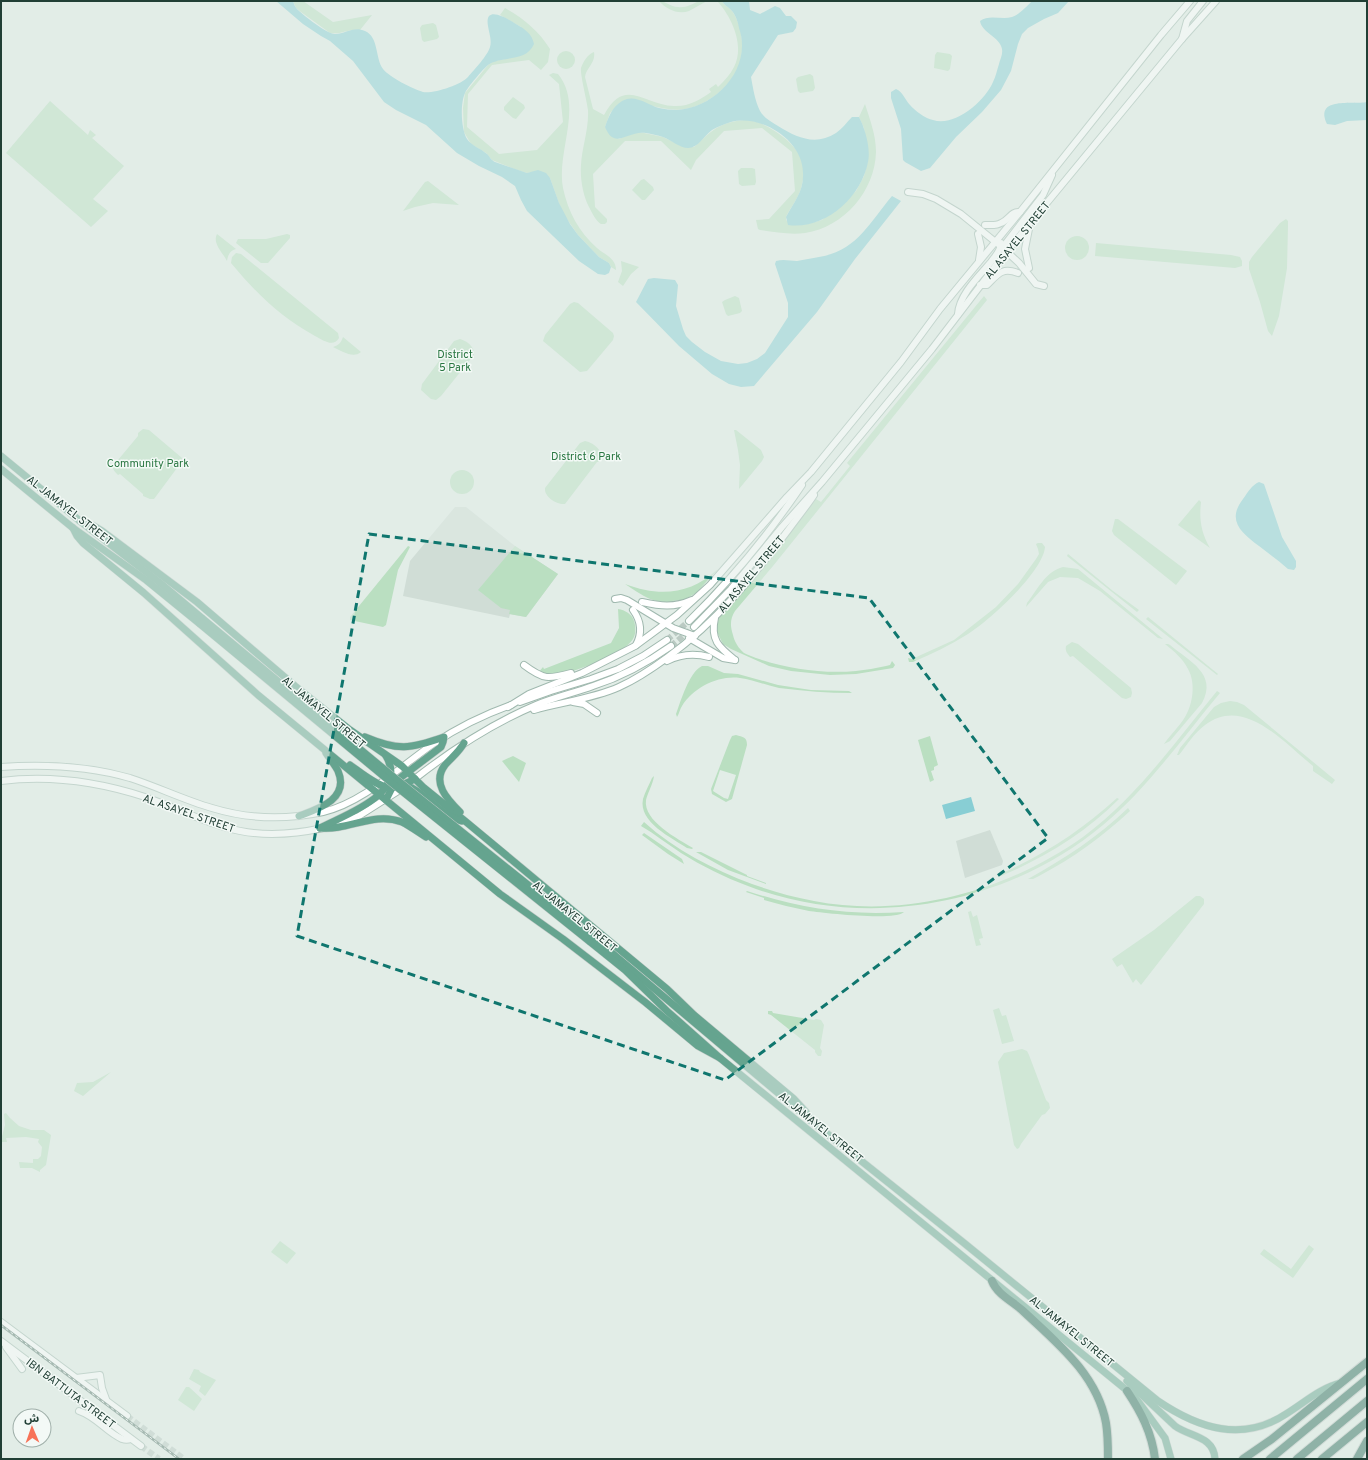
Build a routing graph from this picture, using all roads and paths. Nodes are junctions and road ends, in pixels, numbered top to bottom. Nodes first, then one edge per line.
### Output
1 (1190, 1) edge
2 (1204, 1) edge
3 (1216, 1) edge
4 (1182, 39) junction
5 (1053, 171) junction
6 (908, 192) dead end
7 (1020, 212) junction
8 (985, 225) dead end
9 (1030, 225) junction
10 (978, 234) dead end
11 (1002, 247) junction
12 (977, 264) junction
13 (1029, 268) dead end
14 (1018, 273) dead end
15 (980, 286) junction
16 (1044, 286) dead end
17 (958, 314) junction
18 (1, 456) edge
19 (1, 469) edge
20 (811, 472) junction
21 (822, 482) junction
22 (80, 521) junction
23 (73, 528) junction
24 (697, 598) junction
25 (615, 599) dead end
26 (642, 602) dead end
27 (633, 610) dead end
28 (715, 618) junction
29 (202, 621) junction
30 (689, 621) tunnel mouth
31 (665, 626) junction
32 (694, 627) tunnel mouth
33 (693, 637) junction
34 (667, 640) tunnel mouth
35 (635, 646) junction
36 (671, 646) tunnel mouth
37 (709, 657) dead end
38 (524, 666) dead end
39 (594, 667) junction
40 (655, 667) junction
41 (567, 702) junction
42 (508, 706) junction
43 (597, 713) dead end
44 (514, 716) junction
45 (350, 730) junction
46 (444, 737) junction
47 (464, 743) junction
48 (322, 746) junction
49 (384, 754) junction
50 (402, 766) junction
51 (1, 768) edge
52 (408, 772) junction
53 (391, 774) junction
54 (415, 778) junction
55 (1, 781) edge
56 (387, 785) junction
57 (405, 785) junction
58 (372, 788) junction
59 (379, 794) junction
60 (386, 800) junction
61 (299, 816) junction
62 (465, 821) junction
63 (320, 828) junction
64 (437, 841) junction
65 (591, 939) junction
66 (720, 1058) junction
67 (810, 1120) junction
68 (992, 1281) junction
69 (1, 1322) edge
70 (2, 1341) edge
71 (1367, 1362) edge
72 (1116, 1367) junction
73 (22, 1369) dead end
74 (76, 1378) junction
75 (1367, 1379) edge
76 (1342, 1383) junction
77 (1127, 1390) junction
78 (107, 1401) junction
79 (1367, 1401) edge
80 (79, 1411) dead end
81 (127, 1416) tunnel mouth
82 (1367, 1422) edge
83 (131, 1439) junction
84 (1272, 1440) junction
85 (1367, 1441) edge
86 (141, 1446) tunnel mouth
87 (1108, 1459) edge
88 (1155, 1459) edge
89 (1171, 1459) edge
90 (1215, 1459) edge
91 (1243, 1459) edge
92 (1252, 1459) edge
93 (1270, 1459) edge
94 (1297, 1459) edge
95 (1322, 1459) edge
96 (1357, 1459) edge

1 - 5 main road, AL ASAYEL STREET
2 - 4 main road
3 - 4 main road, AL ASAYEL STREET
4 - 9 main road, AL ASAYEL STREET
5 - 7 main road, AL ASAYEL STREET
5 - 11 main road
6 - 11 main road
7 - 8 main road
7 - 11 main road, AL ASAYEL STREET
9 - 11 main road, AL ASAYEL STREET
9 - 13 main road
10 - 12 main road
11 - 12 main road, AL ASAYEL STREET
11 - 15 main road, AL ASAYEL STREET
11 - 16 main road
11 - 17 main road
12 - 20 main road, AL ASAYEL STREET
14 - 15 main road
15 - 17 main road, AL ASAYEL STREET
17 - 21 main road, AL ASAYEL STREET
18 - 22 main road, AL JAMAYEL STREET
19 - 23 main road, AL JAMAYEL STREET
20 - 24 main road, AL ASAYEL STREET
20 - 30 main road, AL ASAYEL STREET
21 - 28 main road, AL ASAYEL STREET
21 - 32 main road, AL ASAYEL STREET
22 - 29 main road, AL JAMAYEL STREET
22 - 45 main road
23 - 29 main road, AL JAMAYEL STREET
23 - 48 main road
24 - 26 main road
24 - 31 main road, AL ASAYEL STREET
25 - 31 main road
27 - 35 main road
28 - 33 main road, AL ASAYEL STREET
28 - 33 main road
29 - 65 main road, AL JAMAYEL STREET, bridge
31 - 33 main road
31 - 35 main road, AL ASAYEL STREET
33 - 40 main road, AL ASAYEL STREET
34 - 42 main road, AL ASAYEL STREET
35 - 39 main road, AL ASAYEL STREET
36 - 44 main road, AL ASAYEL STREET
37 - 40 main road
38 - 39 main road
39 - 42 main road, AL ASAYEL STREET
40 - 41 main road, AL ASAYEL STREET
41 - 43 main road
41 - 44 main road, AL ASAYEL STREET
42 - 46 main road, AL ASAYEL STREET
44 - 47 main road, AL ASAYEL STREET
45 - 46 main road
45 - 49 main road
46 - 50 main road, AL ASAYEL STREET
46 - 52 main road
47 - 54 main road, AL ASAYEL STREET
47 - 62 main road
48 - 56 main road
48 - 58 main road
48 - 61 main road
49 - 50 main road
49 - 53 main road
50 - 52 main road
50 - 53 main road, AL ASAYEL STREET
51 - 61 main road, AL ASAYEL STREET
52 - 54 main road
52 - 56 main road
53 - 56 main road
53 - 56 main road, AL ASAYEL STREET
54 - 57 main road
54 - 62 main road
55 - 63 main road, AL ASAYEL STREET
56 - 57 main road
56 - 58 main road
56 - 59 main road
56 - 60 main road
57 - 60 main road, AL ASAYEL STREET
57 - 62 main road
58 - 59 main road
58 - 61 main road, AL ASAYEL STREET
59 - 60 main road
59 - 63 main road
60 - 63 main road, AL ASAYEL STREET
60 - 64 main road
62 - 67 main road
63 - 64 main road
64 - 66 main road
65 - 66 main road, AL JAMAYEL STREET
65 - 67 main road, AL JAMAYEL STREET
66 - 68 main road, AL JAMAYEL STREET
67 - 72 main road, AL JAMAYEL STREET
68 - 77 main road, AL JAMAYEL STREET
68 - 87 highway
69 - 74 main road, IBN BATTUTA STREET
70 - 73 main road
70 - 83 main road, IBN BATTUTA STREET
71 - 76 highway
72 - 76 main road
72 - 90 main road
74 - 78 main road, IBN BATTUTA STREET
74 - 78 main road
75 - 93 highway
76 - 84 highway
77 - 88 highway
77 - 89 main road, AL JAMAYEL STREET
78 - 81 main road, IBN BATTUTA STREET
79 - 94 highway
80 - 83 main road
82 - 95 highway
83 - 86 main road, IBN BATTUTA STREET
84 - 91 highway
84 - 92 highway
85 - 96 highway

